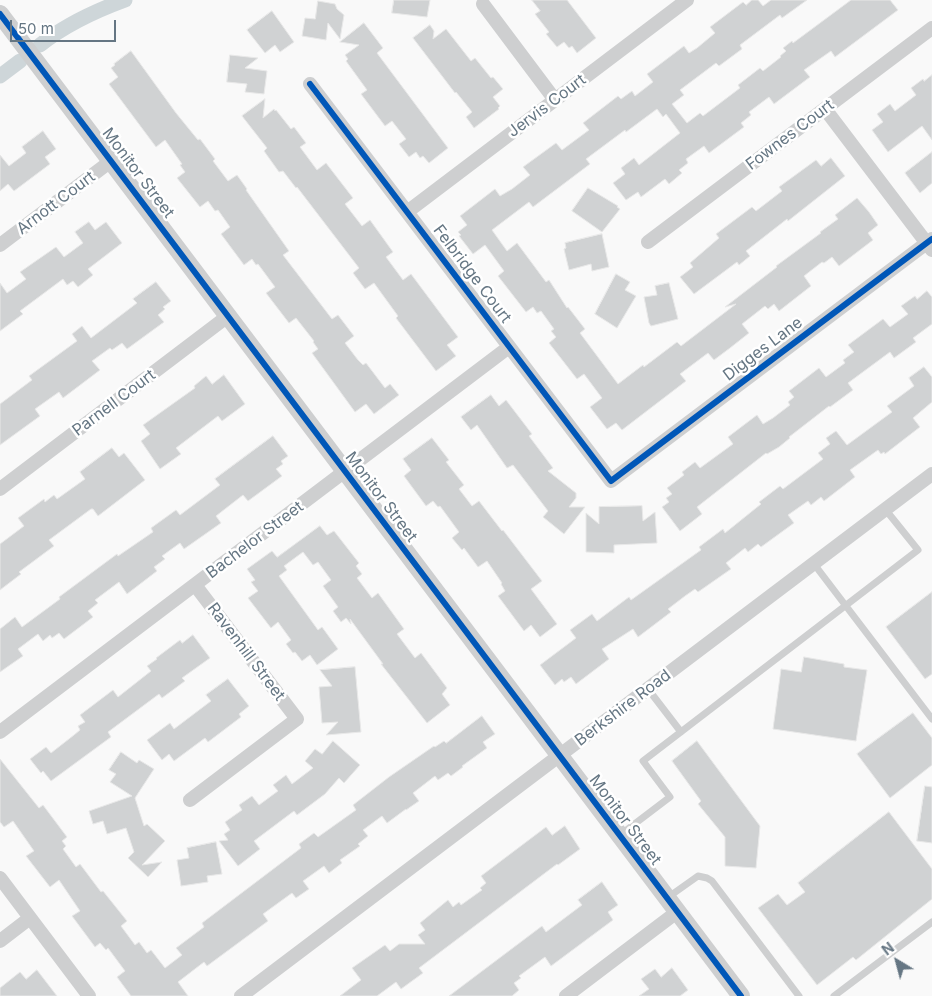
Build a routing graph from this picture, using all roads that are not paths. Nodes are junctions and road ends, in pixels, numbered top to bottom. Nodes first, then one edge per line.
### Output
1 (687, 0) edge
2 (483, 4) dead end
3 (0, 14) edge
4 (932, 28) edge
5 (310, 84) dead end
6 (555, 100) junction
7 (825, 109) junction
8 (111, 161) junction
9 (407, 212) junction
10 (648, 242) dead end
11 (930, 244) edge
12 (0, 246) edge
13 (228, 316) junction
14 (509, 347) junction
15 (345, 471) junction
16 (932, 474) edge
17 (611, 481) joint
18 (0, 489) edge
19 (885, 509) junction
20 (814, 564) junction
21 (195, 585) junction
22 (846, 606) junction
23 (648, 689) junction
24 (932, 719) edge
25 (0, 732) edge
26 (681, 732) junction
27 (560, 756) junction
28 (190, 800) dead end
29 (620, 836) junction
30 (0, 878) edge
31 (672, 905) junction
32 (30, 918) junction
33 (932, 922) edge
34 (0, 941) edge
35 (89, 996) edge
36 (242, 996) edge
37 (566, 996) edge
38 (741, 996) edge
39 (799, 996) edge
40 (834, 996) edge

1 - 6 street, Jervis Court
2 - 6 street
3 - 8 street, Monitor Street
4 - 7 street, Fownes Court
5 - 9 street, Felbridge Court
6 - 9 street, Jervis Court
7 - 10 street, Fownes Court
7 - 11 street
8 - 12 street, Arnott Court
8 - 13 street, Monitor Street
9 - 14 street, Felbridge Court
11 - 17 street, Digges Lane
13 - 15 street, Monitor Street
13 - 18 street, Parnell Court
14 - 15 street, Bachelor Street
14 - 17 street, Felbridge Court
15 - 21 street, Bachelor Street
15 - 27 street, Monitor Street
16 - 19 street, Berkshire Road
19 - 20 street, Berkshire Road
19 - 22 lane
20 - 22 lane
20 - 23 street, Berkshire Road
21 - 25 street, Bachelor Street
21 - 28 street, Ravenhill Street
22 - 24 lane
22 - 26 lane
23 - 26 lane
23 - 27 street, Berkshire Road
26 - 29 lane
27 - 29 street, Monitor Street
27 - 36 street, Berkshire Road
29 - 31 street, Monitor Street
30 - 32 street
31 - 37 street
31 - 38 street, Monitor Street
31 - 39 lane
32 - 34 street
32 - 35 street
33 - 40 lane

